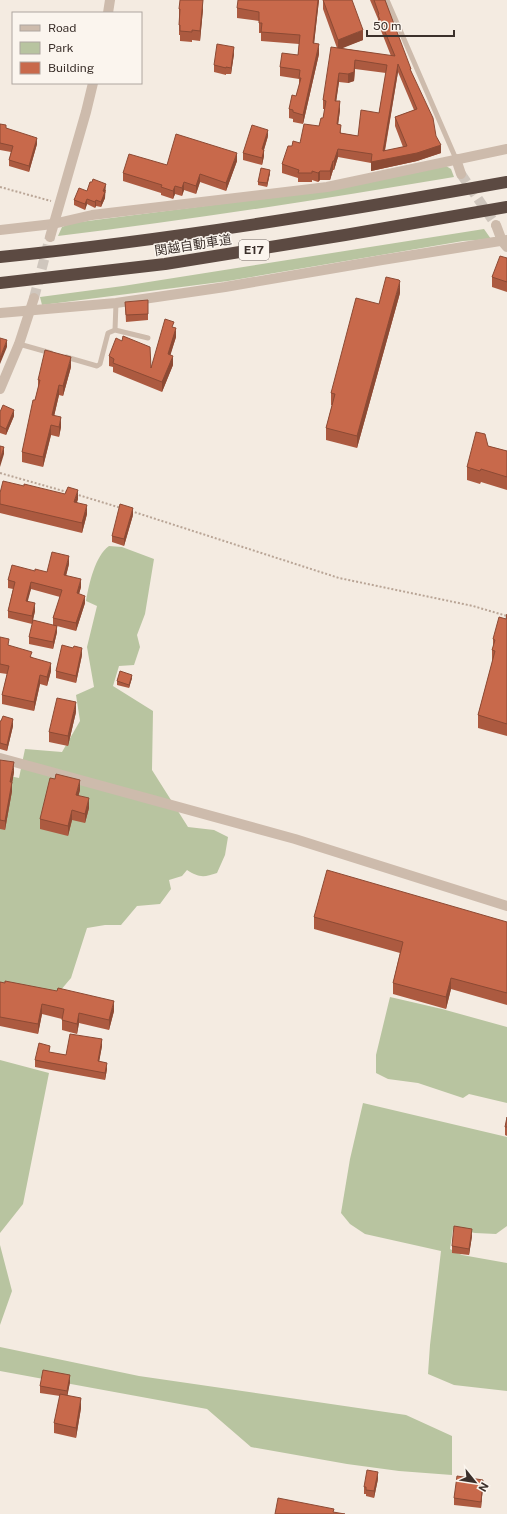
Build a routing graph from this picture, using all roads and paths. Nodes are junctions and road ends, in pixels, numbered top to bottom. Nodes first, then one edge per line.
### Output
1 (110, 0) edge
2 (387, 0) edge
3 (108, 12) edge
4 (93, 84) edge
5 (507, 149) edge
6 (456, 159) junction
7 (461, 174) tunnel mouth
8 (507, 182) edge
9 (0, 187) edge
10 (59, 203) junction
11 (507, 207) edge
12 (53, 224) junction
13 (496, 225) tunnel mouth
14 (0, 230) edge
15 (50, 237) tunnel mouth
16 (505, 243) edge
17 (0, 257) edge
18 (0, 283) edge
19 (34, 298) tunnel mouth
20 (116, 304) junction
21 (30, 310) junction
22 (0, 313) edge
23 (115, 330) junction
24 (148, 338) dead end
25 (19, 344) junction
26 (54, 354) edge
27 (62, 356) edge
28 (0, 389) edge
29 (0, 473) edge
30 (68, 492) edge
31 (75, 494) edge
32 (507, 616) edge
33 (0, 758) edge
34 (507, 906) edge

1 - 3 street
2 - 6 lane
4 - 10 street
5 - 6 street
6 - 7 street
6 - 12 street
8 - 17 highway, 関越自動車道 / E17
9 - 10 path
10 - 12 street
11 - 18 highway, 関越自動車道 / E17
12 - 14 street
12 - 15 street
13 - 16 street
16 - 20 street
19 - 21 street
20 - 21 street
20 - 23 lane
21 - 22 street
21 - 25 street
23 - 24 lane
23 - 27 lane
25 - 26 lane
25 - 28 street
29 - 30 path
31 - 32 path
33 - 34 street

